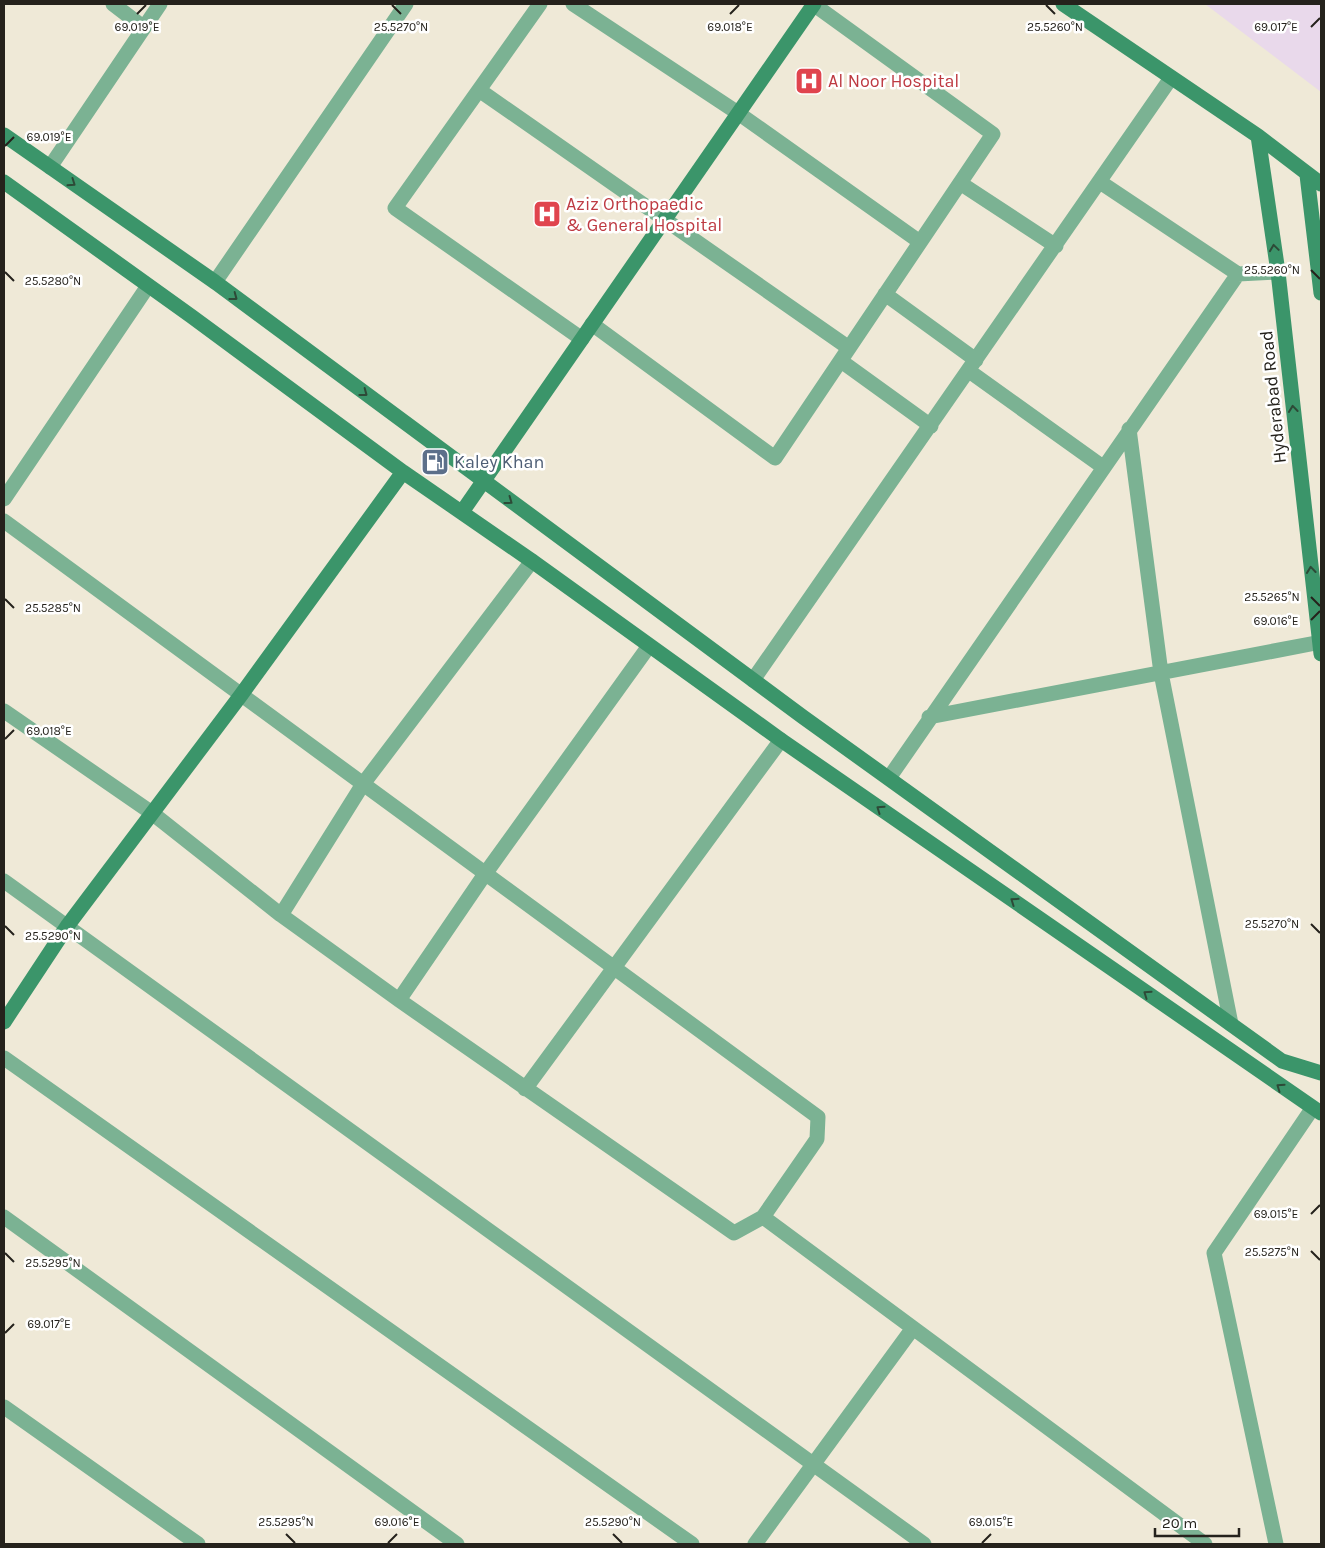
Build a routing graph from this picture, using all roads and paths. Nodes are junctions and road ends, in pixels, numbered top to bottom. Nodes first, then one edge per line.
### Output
1 (113, 4) edge
2 (160, 4) edge
3 (406, 4) edge
4 (540, 4) edge
5 (573, 4) edge
6 (813, 4) edge
7 (1063, 4) edge
8 (143, 27) junction
9 (1172, 78) junction
10 (479, 90) junction
11 (738, 113) junction
12 (4, 135) edge
13 (1258, 136) junction
14 (50, 167) junction
15 (1307, 175) junction
16 (4, 182) edge
17 (1100, 182) junction
18 (960, 183) junction
19 (1321, 184) edge
20 (664, 220) junction
21 (920, 242) junction
22 (1056, 246) junction
23 (1278, 272) junction
24 (1238, 274) junction
25 (214, 282) junction
26 (148, 286) junction
27 (1321, 293) edge
28 (885, 294) junction
29 (592, 324) junction
30 (582, 339) junction
31 (845, 354) junction
32 (973, 365) junction
33 (930, 426) junction
34 (1129, 429) junction
35 (1103, 467) junction
36 (403, 472) junction
37 (483, 482) junction
38 (4, 499) edge
39 (462, 512) junction
40 (4, 521) edge
41 (532, 560) junction
42 (649, 646) junction
43 (1321, 646) edge
44 (1161, 673) junction
45 (753, 680) junction
46 (240, 695) junction
47 (4, 711) edge
48 (930, 717) junction
49 (780, 740) junction
50 (889, 778) junction
51 (363, 784) junction
52 (152, 813) junction
53 (486, 874) junction
54 (4, 881) edge
55 (281, 915) junction
56 (68, 925) junction
57 (613, 967) junction
58 (399, 1000) junction
59 (4, 1022) edge
60 (1231, 1024) junction
61 (4, 1058) edge
62 (1321, 1073) edge
63 (526, 1089) junction
64 (1317, 1111) edge
65 (4, 1217) edge
66 (763, 1217) junction
67 (914, 1328) junction
68 (4, 1407) edge
69 (814, 1465) junction
70 (198, 1544) edge
71 (457, 1544) edge
72 (692, 1544) edge
73 (755, 1544) edge
74 (924, 1544) edge
75 (1205, 1544) edge
76 (1276, 1544) edge

1 - 8 street
2 - 8 street
3 - 25 street
4 - 10 street
5 - 11 street
6 - 11 main road
6 - 18 street
7 - 9 main road
8 - 14 street
9 - 13 main road
9 - 17 street
10 - 20 street
10 - 30 street
11 - 20 main road
11 - 21 street
12 - 14 main road
13 - 15 main road
23 -> 13 main road, Hyderabad Road
14 -> 25 main road
15 - 19 main road
15 - 27 main road
16 - 26 main road
17 - 22 street
17 - 24 street
18 - 21 street
18 - 22 street
20 - 29 main road
20 - 31 street
21 - 28 street
22 - 32 street
23 - 24 street
43 -> 23 main road, Hyderabad Road
24 - 34 street
25 -> 37 main road
26 - 36 main road
26 - 38 street
28 - 31 street
28 - 32 street
29 - 30 main road
29 - 31 street
30 - 37 main road
31 - 33 street
32 - 33 street
32 - 35 street
33 - 45 street
34 - 35 street
34 - 44 street
35 - 48 street
36 - 39 main road
36 - 46 main road
37 - 39 main road
37 -> 45 main road
39 - 41 main road
40 - 46 street
41 - 42 main road
41 - 51 street
42 - 49 main road
42 - 53 street
43 - 44 street
44 - 48 street
44 - 60 street
45 - 50 main road
46 - 51 street
46 - 52 main road
47 - 52 street
48 - 50 street
49 - 57 street
64 -> 49 main road
50 - 60 main road
51 - 53 street
51 - 55 street
52 - 55 street
52 - 56 main road
53 - 57 street
53 - 58 street
54 - 56 street
55 - 58 street
56 - 59 main road
56 - 69 street
57 - 63 street
57 - 66 street
58 - 63 street
60 - 62 main road
61 - 72 street
63 - 66 street
64 - 76 street
65 - 71 street
66 - 67 street
67 - 69 street
67 - 75 street
68 - 70 street
69 - 73 street
69 - 74 street

